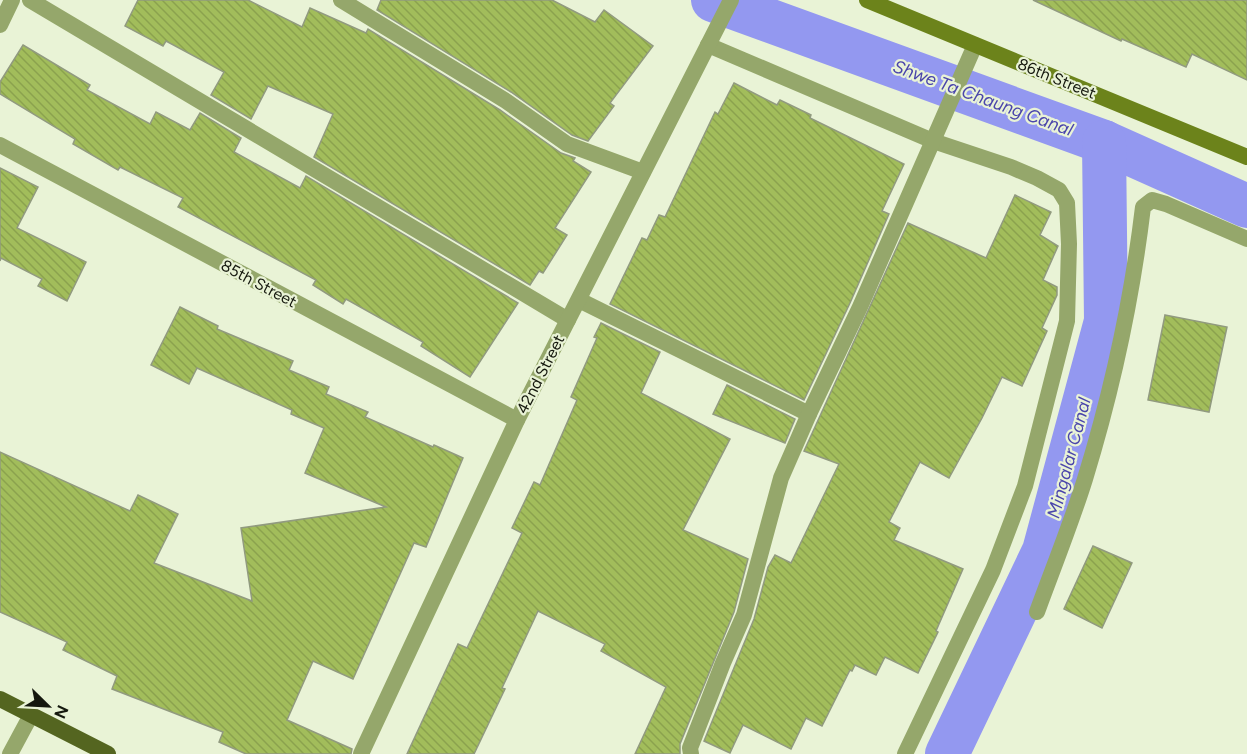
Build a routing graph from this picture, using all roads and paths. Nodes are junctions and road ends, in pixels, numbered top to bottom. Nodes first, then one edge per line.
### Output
1 (12, 0) edge
2 (30, 0) edge
3 (341, 0) edge
4 (731, 0) edge
5 (867, 0) edge
6 (0, 25) edge
7 (710, 41) junction
8 (975, 45) junction
9 (936, 134) junction
10 (0, 146) edge
11 (1247, 157) edge
12 (644, 172) junction
13 (1247, 239) edge
14 (579, 300) junction
15 (568, 320) junction
16 (808, 414) junction
17 (517, 420) junction
18 (1037, 612) dead end
19 (0, 699) edge
20 (31, 715) junction
21 (10, 754) edge
22 (108, 754) edge
23 (361, 754) edge
24 (691, 754) edge
25 (905, 754) edge

1 - 6 street
2 - 15 street
3 - 12 street
4 - 7 street, 42nd Street
5 - 8 main road, 86th Street
7 - 9 street
7 - 12 street, 42nd Street
8 - 9 street
8 - 11 main road, 86th Street
9 - 16 street
9 - 25 street
10 - 17 street, 85th Street
12 - 14 street, 42nd Street
13 - 18 street
14 - 15 street, 42nd Street
14 - 16 street
15 - 17 street, 42nd Street
16 - 24 street
17 - 23 street, 42nd Street
19 - 20 main road
20 - 21 street
20 - 22 main road

